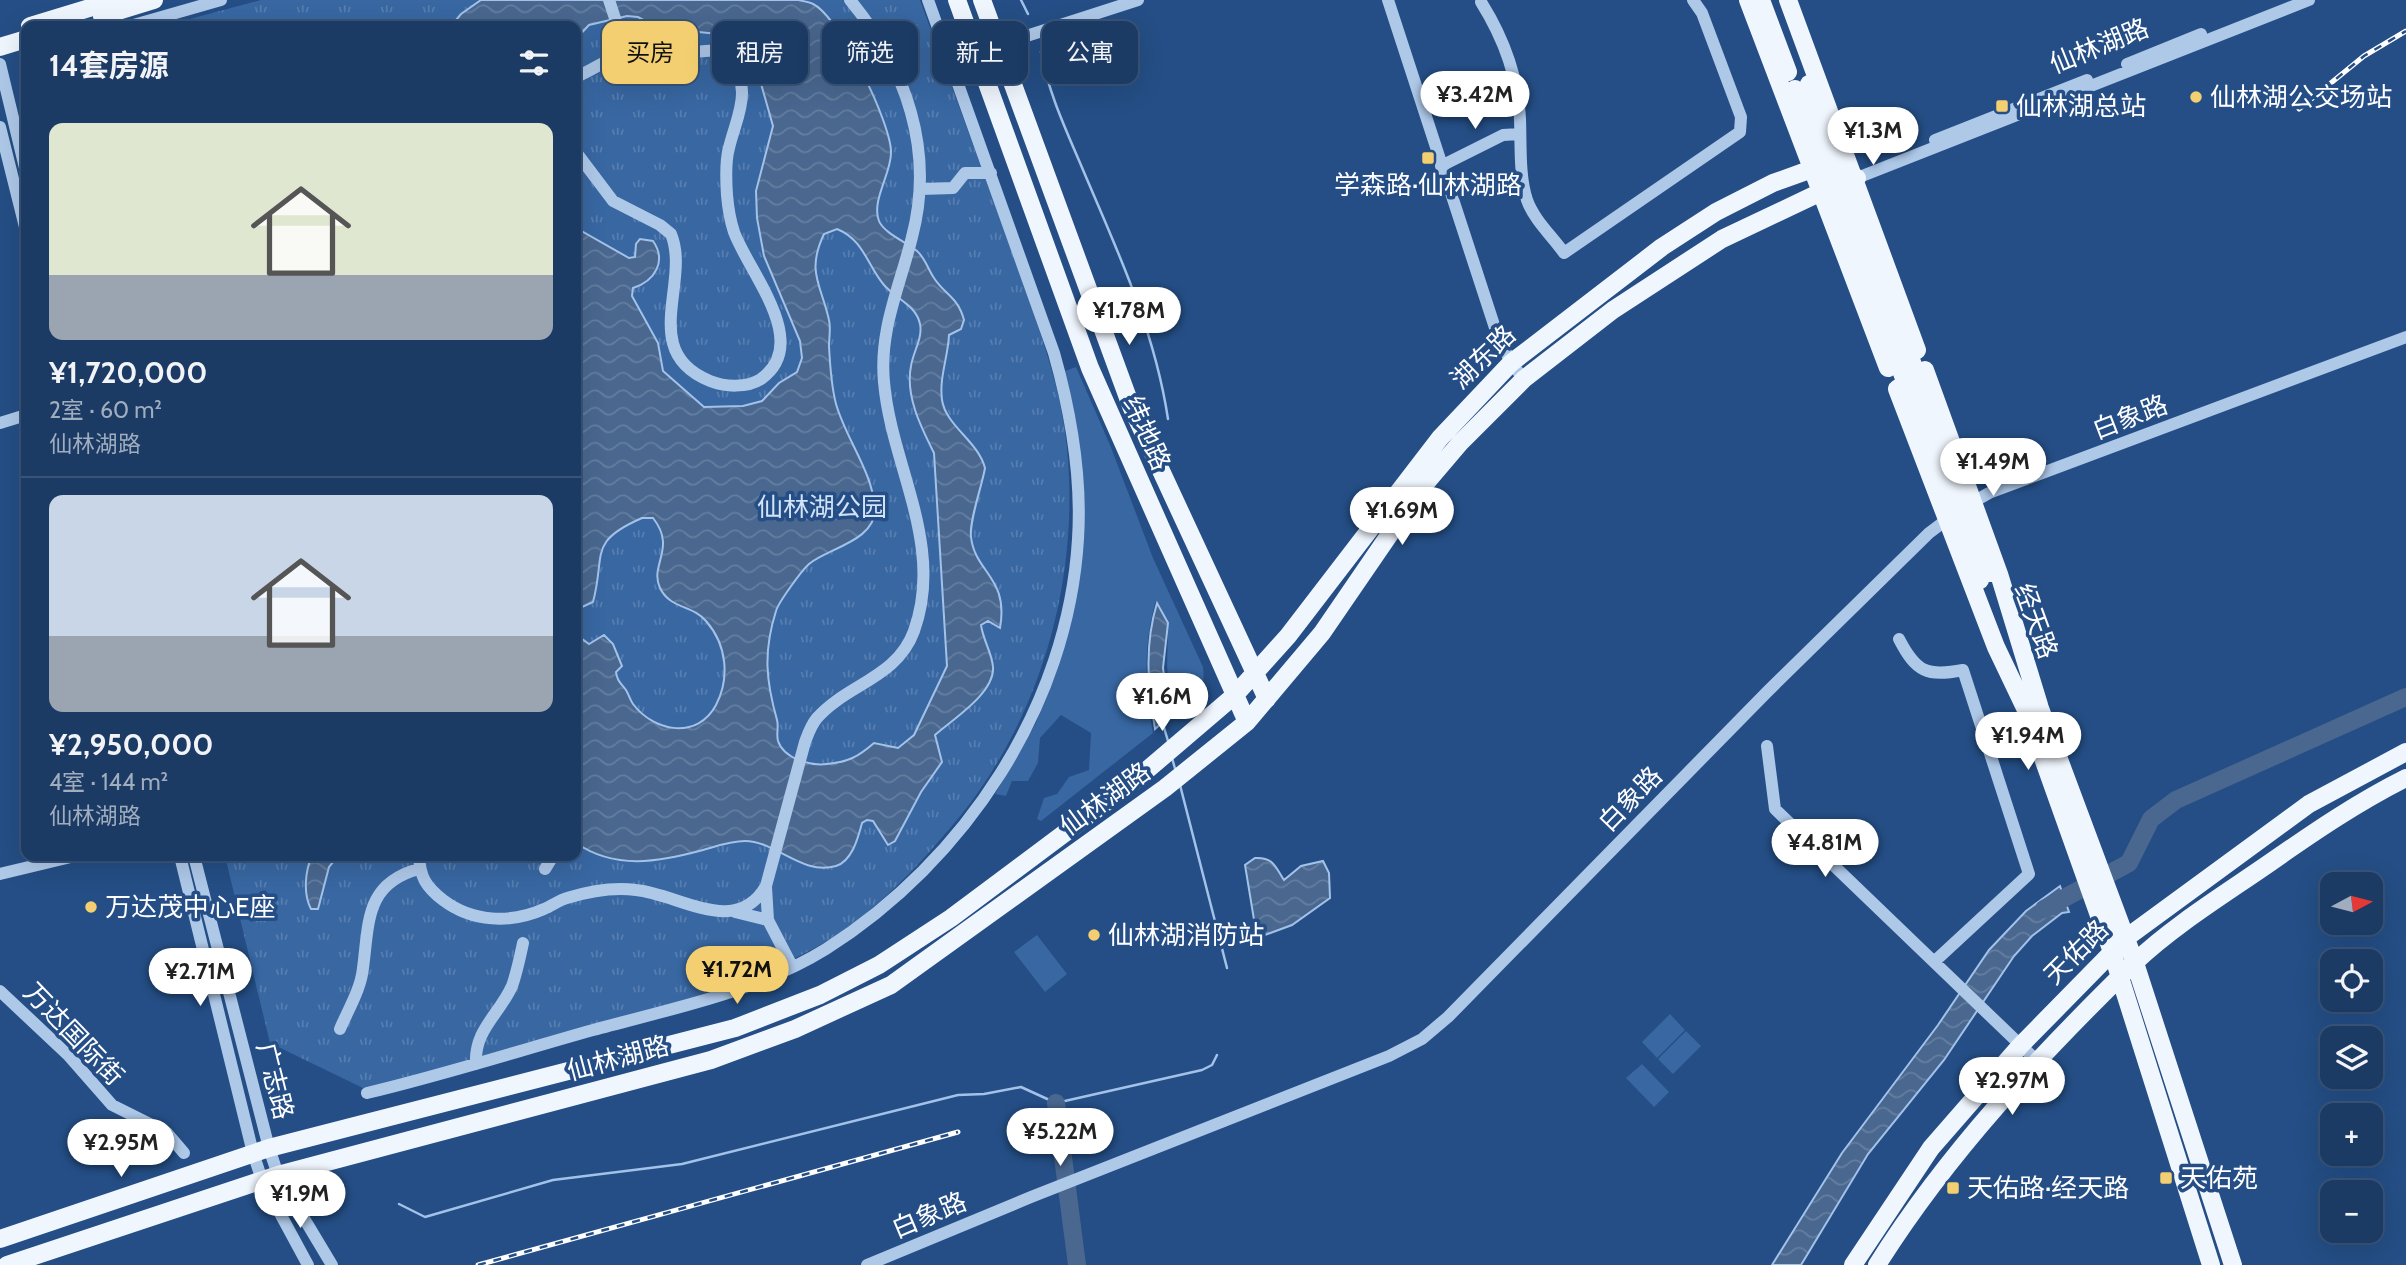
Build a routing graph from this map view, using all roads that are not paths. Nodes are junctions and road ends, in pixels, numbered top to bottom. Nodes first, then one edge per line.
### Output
1 (116, 0) edge
2 (154, 0) edge
3 (221, 0) edge
4 (609, 0) edge
5 (850, 0) edge
6 (928, 0) edge
7 (957, 0) edge
8 (982, 0) edge
9 (1138, 0) edge
10 (1388, 0) edge
11 (1692, 0) edge
12 (1748, 0) edge
13 (1761, 0) edge
14 (1778, 0) edge
15 (1788, 0) edge
16 (2309, 0) edge
17 (1481, 2) dead end
18 (48, 21) edge
19 (85, 21) edge
20 (148, 21) edge
21 (616, 21) edge
22 (965, 21) edge
23 (990, 21) edge
24 (21, 29) edge
25 (0, 35) edge
26 (1028, 35) edge
27 (21, 41) edge
28 (0, 47) edge
29 (698, 53) edge
30 (0, 64) edge
31 (602, 64) edge
32 (581, 74) edge
33 (988, 84) edge
34 (1014, 84) edge
35 (1802, 87) junction
36 (0, 127) edge
37 (1520, 134) junction
38 (21, 151) edge
39 (581, 159) edge
40 (1441, 166) junction
41 (1812, 169) junction
42 (991, 173) junction
43 (1854, 173) junction
44 (921, 189) junction
45 (1821, 192) junction
46 (21, 211) edge
47 (2406, 337) edge
48 (1902, 359) junction
49 (1511, 363) junction
50 (1524, 379) junction
51 (1911, 380) junction
52 (21, 417) edge
53 (0, 423) edge
54 (1973, 501) junction
55 (1947, 519) junction
56 (1899, 639) dead end
57 (1255, 674) junction
58 (1235, 695) junction
59 (1267, 699) junction
60 (2033, 710) junction
61 (1247, 722) junction
62 (1767, 746) dead end
63 (2406, 752) edge
64 (2380, 764) junction
65 (2399, 782) edge
66 (54, 861) edge
67 (181, 861) edge
68 (195, 861) edge
69 (550, 861) edge
70 (419, 862) edge
71 (545, 869) dead end
72 (0, 874) edge
73 (2196, 884) junction
74 (766, 886) junction
75 (2210, 904) junction
76 (732, 912) junction
77 (768, 920) junction
78 (2126, 938) junction
79 (523, 943) dead end
80 (2112, 952) junction
81 (1935, 961) junction
82 (2135, 963) junction
83 (792, 966) junction
84 (2121, 979) junction
85 (0, 991) edge
86 (788, 1009) junction
87 (340, 1029) dead end
88 (795, 1029) junction
89 (2020, 1046) junction
90 (2036, 1060) junction
91 (476, 1064) junction
92 (367, 1093) dead end
93 (261, 1151) junction
94 (184, 1153) dead end
95 (270, 1177) junction
96 (0, 1239) edge
97 (320, 1244) junction
98 (301, 1253) junction
99 (8, 1265) edge
100 (308, 1265) edge
101 (332, 1265) edge
102 (867, 1265) edge
103 (1853, 1265) edge
104 (1877, 1265) edge
105 (2211, 1265) edge
106 (2232, 1265) edge

1 - 18 main road
2 - 19 main road
3 - 20 street
4 - 21 street
5 - 44 street
6 - 42 street
7 - 22 main road, 纬地路
8 - 23 main road, 纬地路
9 - 26 street
10 - 40 street
11 - 37 street
12 - 41 main road
13 - 35 main road, 经天路
14 - 35 main road, 经天路
15 - 43 main road
16 - 43 street, 仙林湖路
17 - 37 street
24 - 25 main road
27 - 28 main road
29 - 39 street
30 - 38 street
31 - 32 street
33 - 58 main road, 纬地路
34 - 57 main road, 纬地路
35 - 60 main road, 经天路, bridge
36 - 46 street
37 - 40 street
40 - 49 street
41 - 43 main road, 湖东路
41 - 45 main road
41 - 49 main road, 湖东路
42 - 44 street
42 - 83 street
43 - 45 main road, 湖东路
43 - 48 main road
44 - 74 street
45 - 48 main road
45 - 50 main road, 湖东路
47 - 54 street, 白象路
48 - 51 main road
49 - 50 street
49 - 57 main road, 湖东路
50 - 59 main road, 湖东路
51 - 54 main road
51 - 55 main road
52 - 53 street
54 - 55 street, 白象路
54 - 60 main road
55 - 60 main road
55 - 102 street, 白象路
56 - 81 street
57 - 58 main road, 湖东路
57 - 59 main road, 纬地路
58 - 61 main road, 纬地路
58 - 86 main road, 仙林湖路
59 - 61 main road, 湖东路
60 - 78 main road, 经天路
60 - 80 main road, 经天路
61 - 88 main road, 仙林湖路
62 - 81 street
63 - 64 main road, 天佑路
64 - 65 main road
64 - 73 main road, 天佑路
65 - 75 main road, 天佑路
66 - 72 street
67 - 93 street, 广志路
68 - 93 street, 广志路
69 - 71 street
70 - 76 street
70 - 87 street
73 - 75 main road
73 - 78 main road, 天佑路
74 - 76 street
74 - 77 street
75 - 82 main road, 天佑路
76 - 77 street
77 - 83 street
78 - 80 main road, 天佑路
78 - 82 main road, 经天路
79 - 91 street
80 - 84 main road, 经天路
80 - 89 main road, 天佑路
81 - 89 street
82 - 84 main road, 天佑路
82 - 106 main road, 经天路
83 - 91 street
84 - 90 main road, 天佑路
84 - 105 main road, 经天路
85 - 94 street, 万达国际街
86 - 88 main road
86 - 93 main road, 仙林湖路
88 - 95 main road, 仙林湖路
89 - 90 street
89 - 103 main road, 天佑路
90 - 104 main road, 天佑路
91 - 92 street
93 - 95 street, 广志路
93 - 96 main road, 仙林湖路
95 - 97 street, 广志路
95 - 98 street, 广志路
95 - 99 main road, 仙林湖路
97 - 98 street
97 - 101 street, 广志路
98 - 100 street, 广志路

